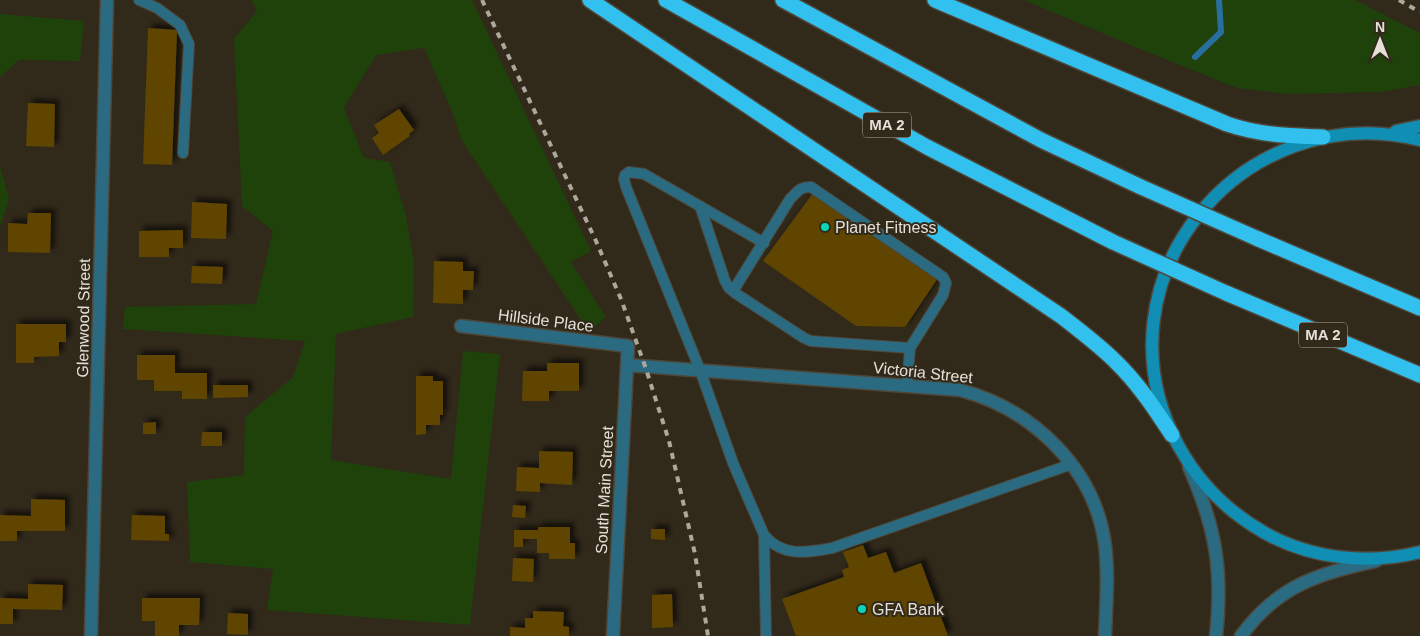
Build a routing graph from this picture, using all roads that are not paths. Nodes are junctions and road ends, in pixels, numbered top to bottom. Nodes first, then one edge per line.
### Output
1 (107, 0) edge
2 (139, 0) edge
3 (590, 0) edge
4 (666, 0) edge
5 (783, 0) edge
6 (934, 0) edge
7 (1420, 126) edge
8 (1384, 133) junction
9 (1323, 137) junction
10 (1420, 140) edge
11 (183, 153) dead end
12 (700, 206) junction
13 (764, 243) junction
14 (733, 291) junction
15 (1420, 308) edge
16 (461, 326) dead end
17 (628, 346) joint
18 (910, 348) junction
19 (627, 365) junction
20 (700, 370) junction
21 (1420, 376) edge
22 (907, 386) junction
23 (1172, 436) junction
24 (1183, 456) junction
25 (1072, 464) junction
26 (764, 535) junction
27 (1420, 552) edge
28 (1393, 557) junction
29 (91, 636) edge
30 (613, 636) edge
31 (766, 636) edge
32 (1105, 636) edge
33 (1216, 636) edge
34 (1241, 636) edge

1 - 29 street, Glenwood Street
2 - 11 lane
3 - 23 highway
4 - 21 highway, MA 2, bridge
5 - 15 highway, bridge
6 - 9 highway
7 - 8 main road
8 - 9 main road
8 - 10 main road
9 - 23 main road
12 - 13 lane
12 - 14 lane
12 - 20 lane
13 - 14 lane
13 - 18 lane
14 - 18 lane
16 - 17 street, Hillside Place
17 - 19 street, South Main Street
18 - 22 lane
19 - 20 street, Victoria Street
19 - 30 street, South Main Street
20 - 22 street, Victoria Street
20 - 26 lane
22 - 25 street, Victoria Street
23 - 24 main road
24 - 28 main road
24 - 33 street
25 - 26 lane
25 - 32 street, Victoria Street
26 - 31 lane
27 - 28 main road
28 - 34 street

